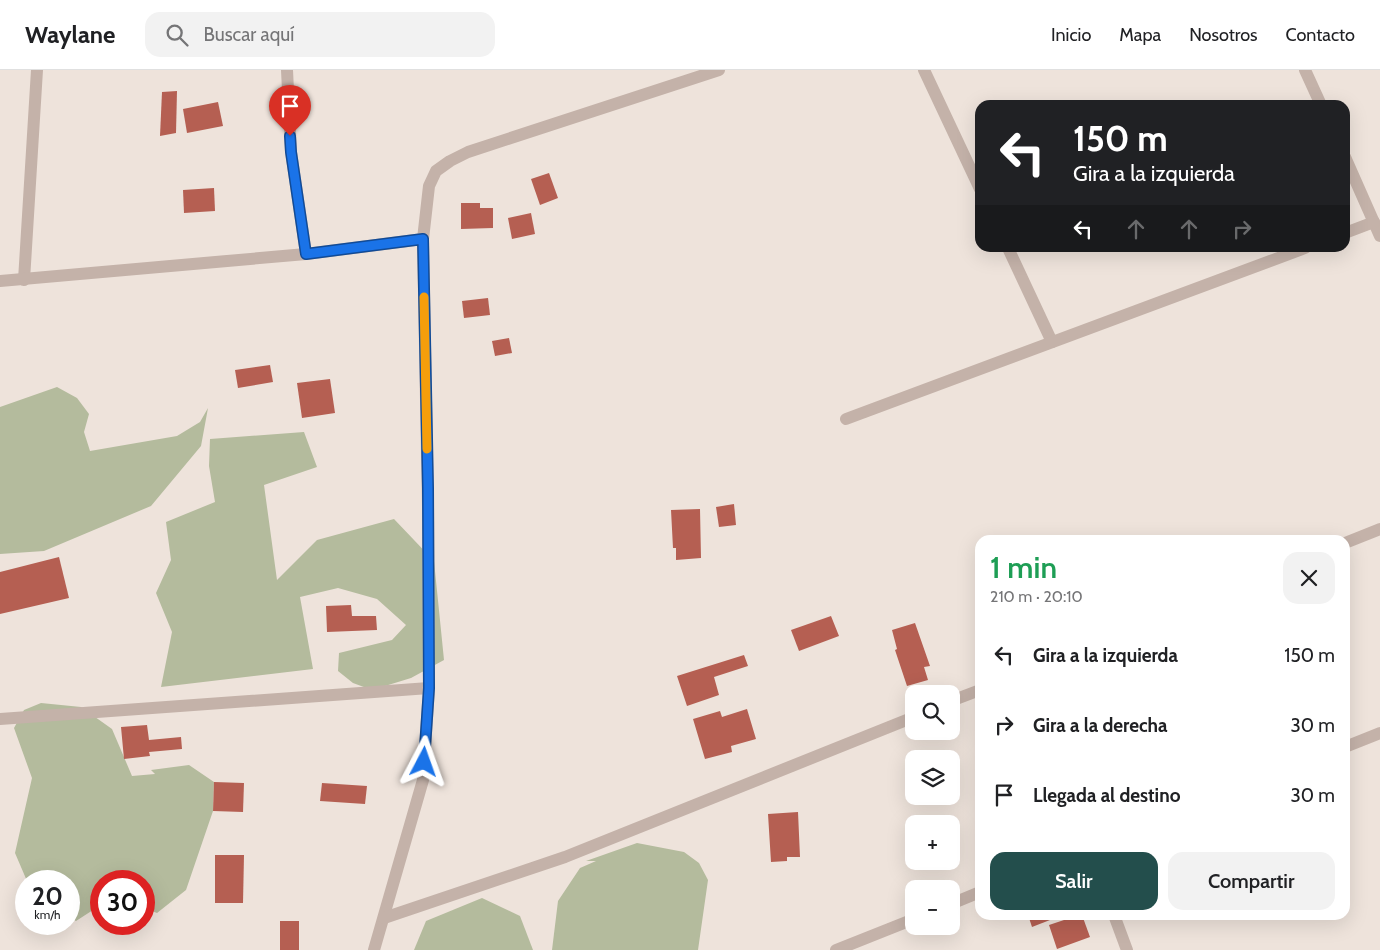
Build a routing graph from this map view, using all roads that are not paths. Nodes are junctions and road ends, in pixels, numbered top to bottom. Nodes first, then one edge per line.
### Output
1 (37, 70) edge
2 (287, 70) edge
3 (720, 70) edge
4 (924, 70) edge
5 (1305, 70) edge
6 (1319, 100) edge
7 (1350, 168) edge
8 (975, 178) edge
9 (1374, 222) junction
10 (1350, 231) edge
11 (1380, 236) edge
12 (423, 239) junction
13 (1010, 252) edge
14 (1294, 252) edge
15 (306, 254) junction
16 (24, 280) junction
17 (0, 281) edge
18 (1052, 342) junction
19 (846, 419) dead end
20 (1380, 529) edge
21 (1350, 541) edge
22 (429, 688) junction
23 (975, 692) edge
24 (960, 698) edge
25 (0, 719) edge
26 (905, 720) edge
27 (1380, 733) edge
28 (1350, 745) edge
29 (975, 894) edge
30 (960, 900) edge
31 (384, 918) junction
32 (1116, 920) edge
33 (905, 923) edge
34 (374, 950) edge
35 (836, 950) edge
36 (1128, 950) edge

1 - 16 street
2 - 15 street
3 - 12 street
4 - 8 street
5 - 6 street
7 - 9 street
9 - 10 street
9 - 11 street
12 - 15 street
12 - 22 street
13 - 18 street
14 - 18 street
15 - 16 street
16 - 17 street
18 - 19 street
20 - 21 street
22 - 25 street
22 - 31 street
23 - 24 street
26 - 31 street
27 - 28 street
29 - 30 street
31 - 34 street
32 - 36 street
33 - 35 street

